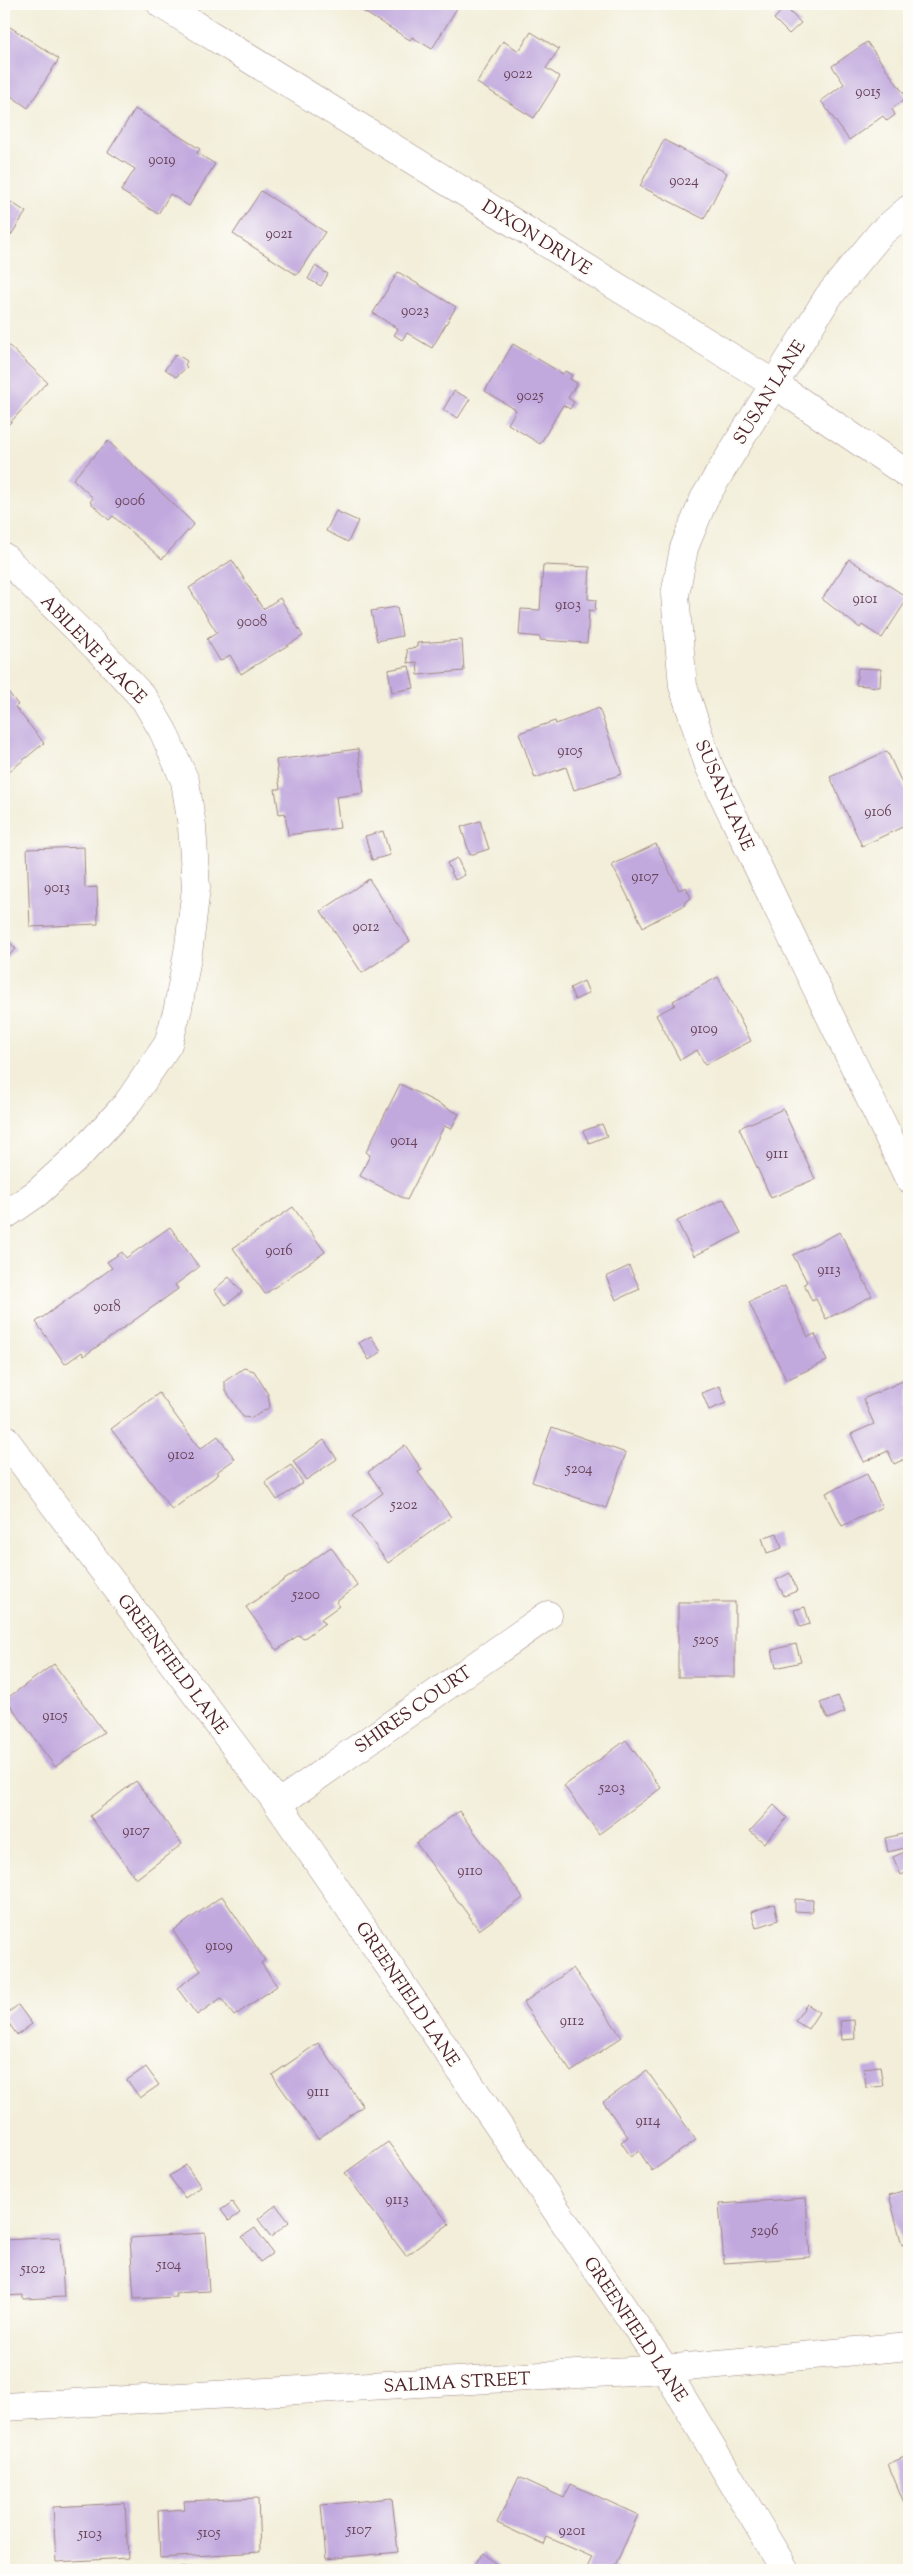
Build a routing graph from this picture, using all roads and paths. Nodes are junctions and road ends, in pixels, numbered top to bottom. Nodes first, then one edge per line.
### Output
1 (164, 5) edge
2 (909, 209) edge
3 (774, 384) junction
4 (909, 475) edge
5 (4, 557) edge
6 (909, 1179) edge
7 (4, 1216) edge
8 (4, 1438) edge
9 (548, 1615) dead end
10 (278, 1804) junction
11 (909, 2346) edge
12 (665, 2369) junction
13 (4, 2408) edge
14 (785, 2570) edge

1 - 3 street, DIXON DRIVE
2 - 3 street, SUSAN LANE
3 - 4 street, DIXON DRIVE
3 - 6 street, SUSAN LANE
5 - 7 street, ABILENE PLACE
8 - 10 street, GREENFIELD LANE
9 - 10 street, SHIRES COURT
10 - 12 street, GREENFIELD LANE
11 - 12 street, SALIMA STREET
12 - 13 street, SALIMA STREET
12 - 14 street, GREENFIELD LANE

